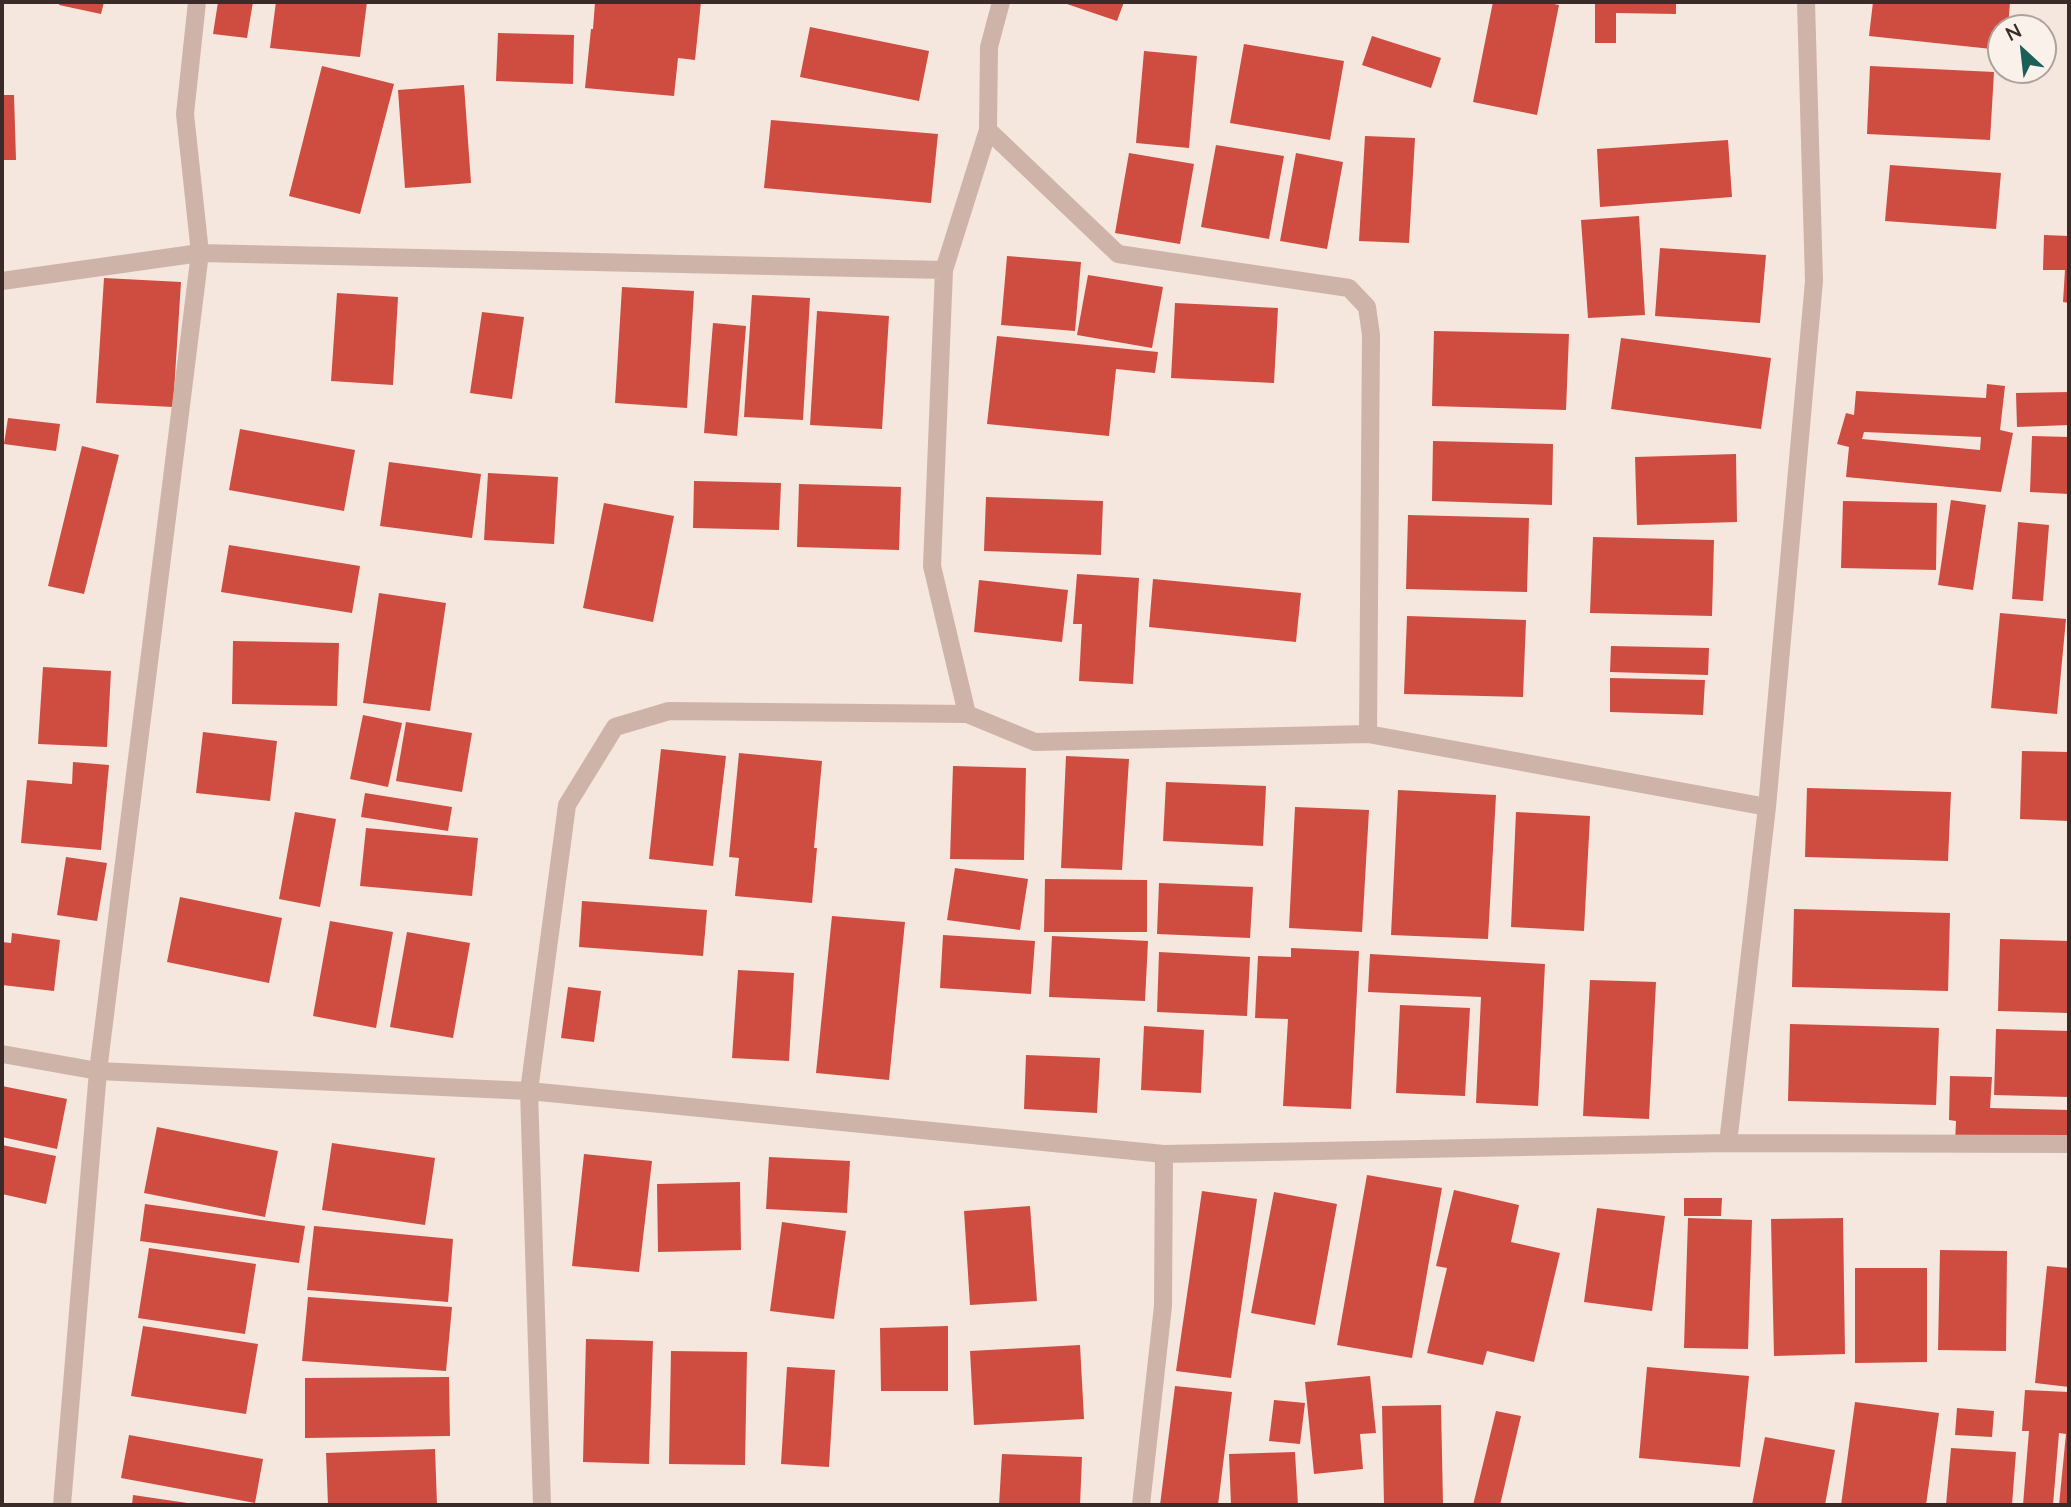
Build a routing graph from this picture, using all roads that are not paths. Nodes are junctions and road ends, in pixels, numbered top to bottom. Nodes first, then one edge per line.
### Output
1 (197, 2) edge
2 (1001, 2) edge
3 (1806, 2) edge
4 (988, 131) junction
5 (200, 253) junction
6 (944, 270) junction
7 (2, 281) edge
8 (967, 714) junction
9 (1367, 734) junction
10 (1767, 807) junction
11 (2, 1054) edge
12 (98, 1071) junction
13 (529, 1091) junction
14 (1728, 1143) junction
15 (2069, 1143) edge
16 (1164, 1154) junction
17 (62, 1505) edge
18 (542, 1505) edge
19 (1141, 1505) edge

1 - 5 street
2 - 4 street
3 - 10 street
4 - 6 street
4 - 9 street
5 - 6 street
5 - 7 street
5 - 12 street
6 - 8 street
8 - 9 street
8 - 13 street
9 - 10 street
10 - 14 street
11 - 12 street
12 - 13 street
12 - 17 street
13 - 16 street
13 - 18 street
14 - 15 street
14 - 16 street
16 - 19 street

